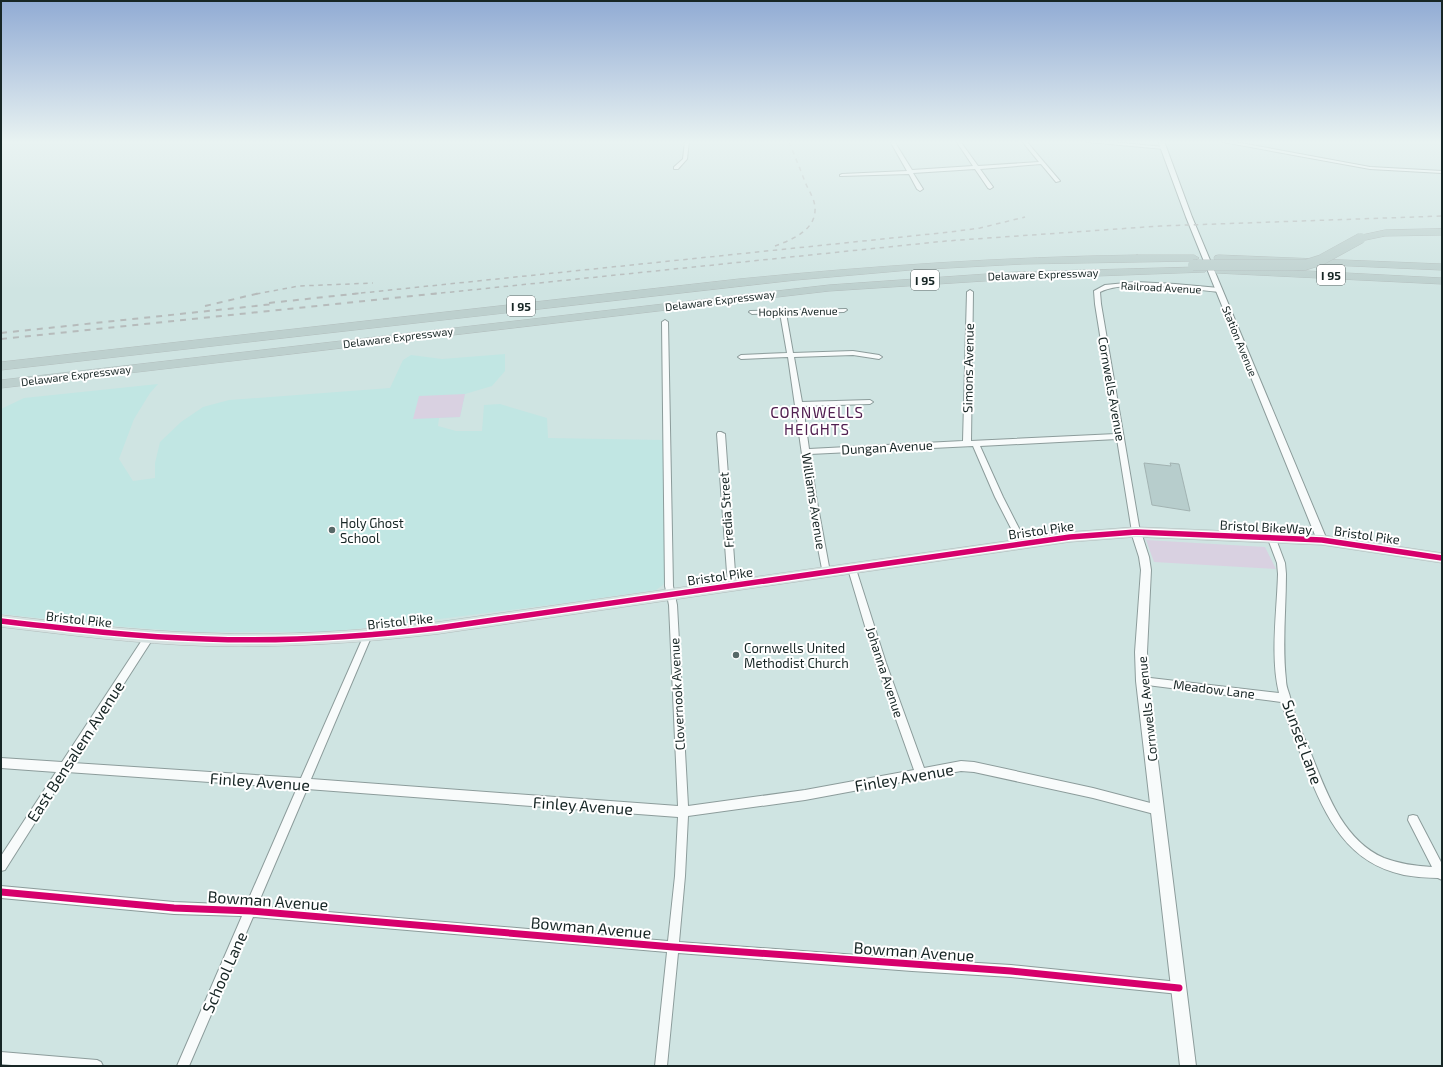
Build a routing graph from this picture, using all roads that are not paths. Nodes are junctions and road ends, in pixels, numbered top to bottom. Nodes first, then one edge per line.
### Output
1 (1180, 191) edge
2 (1442, 232) edge
3 (1283, 260) junction
4 (1442, 262) edge
5 (1196, 264) junction
6 (1442, 267) edge
7 (1442, 281) edge
8 (1103, 287) joint
9 (1219, 290) junction
10 (970, 292) dead end
11 (844, 310) dead end
12 (783, 311) junction
13 (752, 312) dead end
14 (665, 322) dead end
15 (790, 354) junction
16 (741, 357) dead end
17 (879, 357) dead end
18 (1, 366) edge
19 (1, 384) edge
20 (870, 402) dead end
21 (799, 404) junction
22 (722, 434) dead end
23 (1120, 436) junction
24 (976, 443) junction
25 (967, 444) junction
26 (806, 452) junction
27 (1136, 532) junction
28 (1272, 538) junction
29 (1322, 540) junction
30 (1023, 544) junction
31 (1442, 558) edge
32 (852, 568) junction
33 (826, 572) junction
34 (732, 586) junction
35 (671, 594) junction
36 (1, 621) edge
37 (368, 636) junction
38 (149, 637) junction
39 (1142, 681) junction
40 (1286, 698) junction
41 (1, 763) edge
42 (66, 767) junction
43 (921, 774) junction
44 (304, 784) junction
45 (1158, 810) junction
46 (683, 812) junction
47 (1413, 820) dead end
48 (1, 866) edge
49 (1442, 874) edge
50 (1, 892) edge
51 (251, 911) junction
52 (672, 947) junction
53 (1179, 988) junction
54 (1, 1058) edge
55 (96, 1066) edge
56 (183, 1066) edge
57 (661, 1066) edge
58 (1188, 1066) edge

1 - 9 street, Station Avenue
2 - 5 highway, bridge
3 - 4 highway
3 - 5 highway, Delaware Expressway / I 95
3 - 6 highway, Delaware Expressway / I 95
5 - 7 highway, Delaware Expressway / I 95
5 - 18 highway, Delaware Expressway / I 95
5 - 19 highway, Delaware Expressway / I 95
8 - 9 street, Railroad Avenue
8 - 23 street, Cornwells Avenue
9 - 29 street, Station Avenue
10 - 25 street, Simons Avenue
11 - 12 street, Hopkins Avenue
12 - 13 street, Hopkins Avenue
12 - 15 street, Williams Avenue
14 - 35 street, Clovernook Avenue
15 - 16 street
15 - 17 street
15 - 21 street, Williams Avenue
20 - 21 street
21 - 26 street, Williams Avenue
22 - 34 street, Fredia Street
23 - 24 street
23 - 27 street, Cornwells Avenue
24 - 25 street, Dungan Avenue
24 - 30 street
25 - 26 street, Dungan Avenue
26 - 33 street, Williams Avenue
27 - 28 main road, Bristol Pike
27 - 30 main road, Bristol Pike
27 - 39 street, Cornwells Avenue
28 - 29 main road, Bristol Pike
28 - 40 street, Sunset Lane
29 - 31 main road, Bristol Pike
30 - 32 main road, Bristol Pike
32 - 33 main road, Bristol Pike
32 - 43 street, Johanna Avenue
33 - 34 main road, Bristol Pike
34 - 35 main road, Bristol Pike
35 - 37 main road, Bristol Pike
35 - 46 street, Clovernook Avenue
36 - 38 main road, Bristol Pike
37 - 38 main road, Bristol Pike
37 - 44 street, School Lane
38 - 42 street, East Bensalem Avenue
39 - 40 street, Meadow Lane
39 - 45 street, Cornwells Avenue
40 - 49 street, Sunset Lane
41 - 42 street, Finley Avenue
42 - 44 street, Finley Avenue
42 - 48 street, East Bensalem Avenue
43 - 45 street, Finley Avenue
43 - 46 street, Finley Avenue
44 - 46 street, Finley Avenue
44 - 51 street, School Lane
45 - 53 street, Cornwells Avenue
46 - 52 street, Clovernook Avenue
47 - 49 street, Sunset Lane
50 - 51 street, Bowman Avenue
51 - 52 street, Bowman Avenue
51 - 56 street, School Lane
52 - 53 street, Bowman Avenue
52 - 57 street, Clovernook Avenue
53 - 58 street, Cornwells Avenue
54 - 55 street

